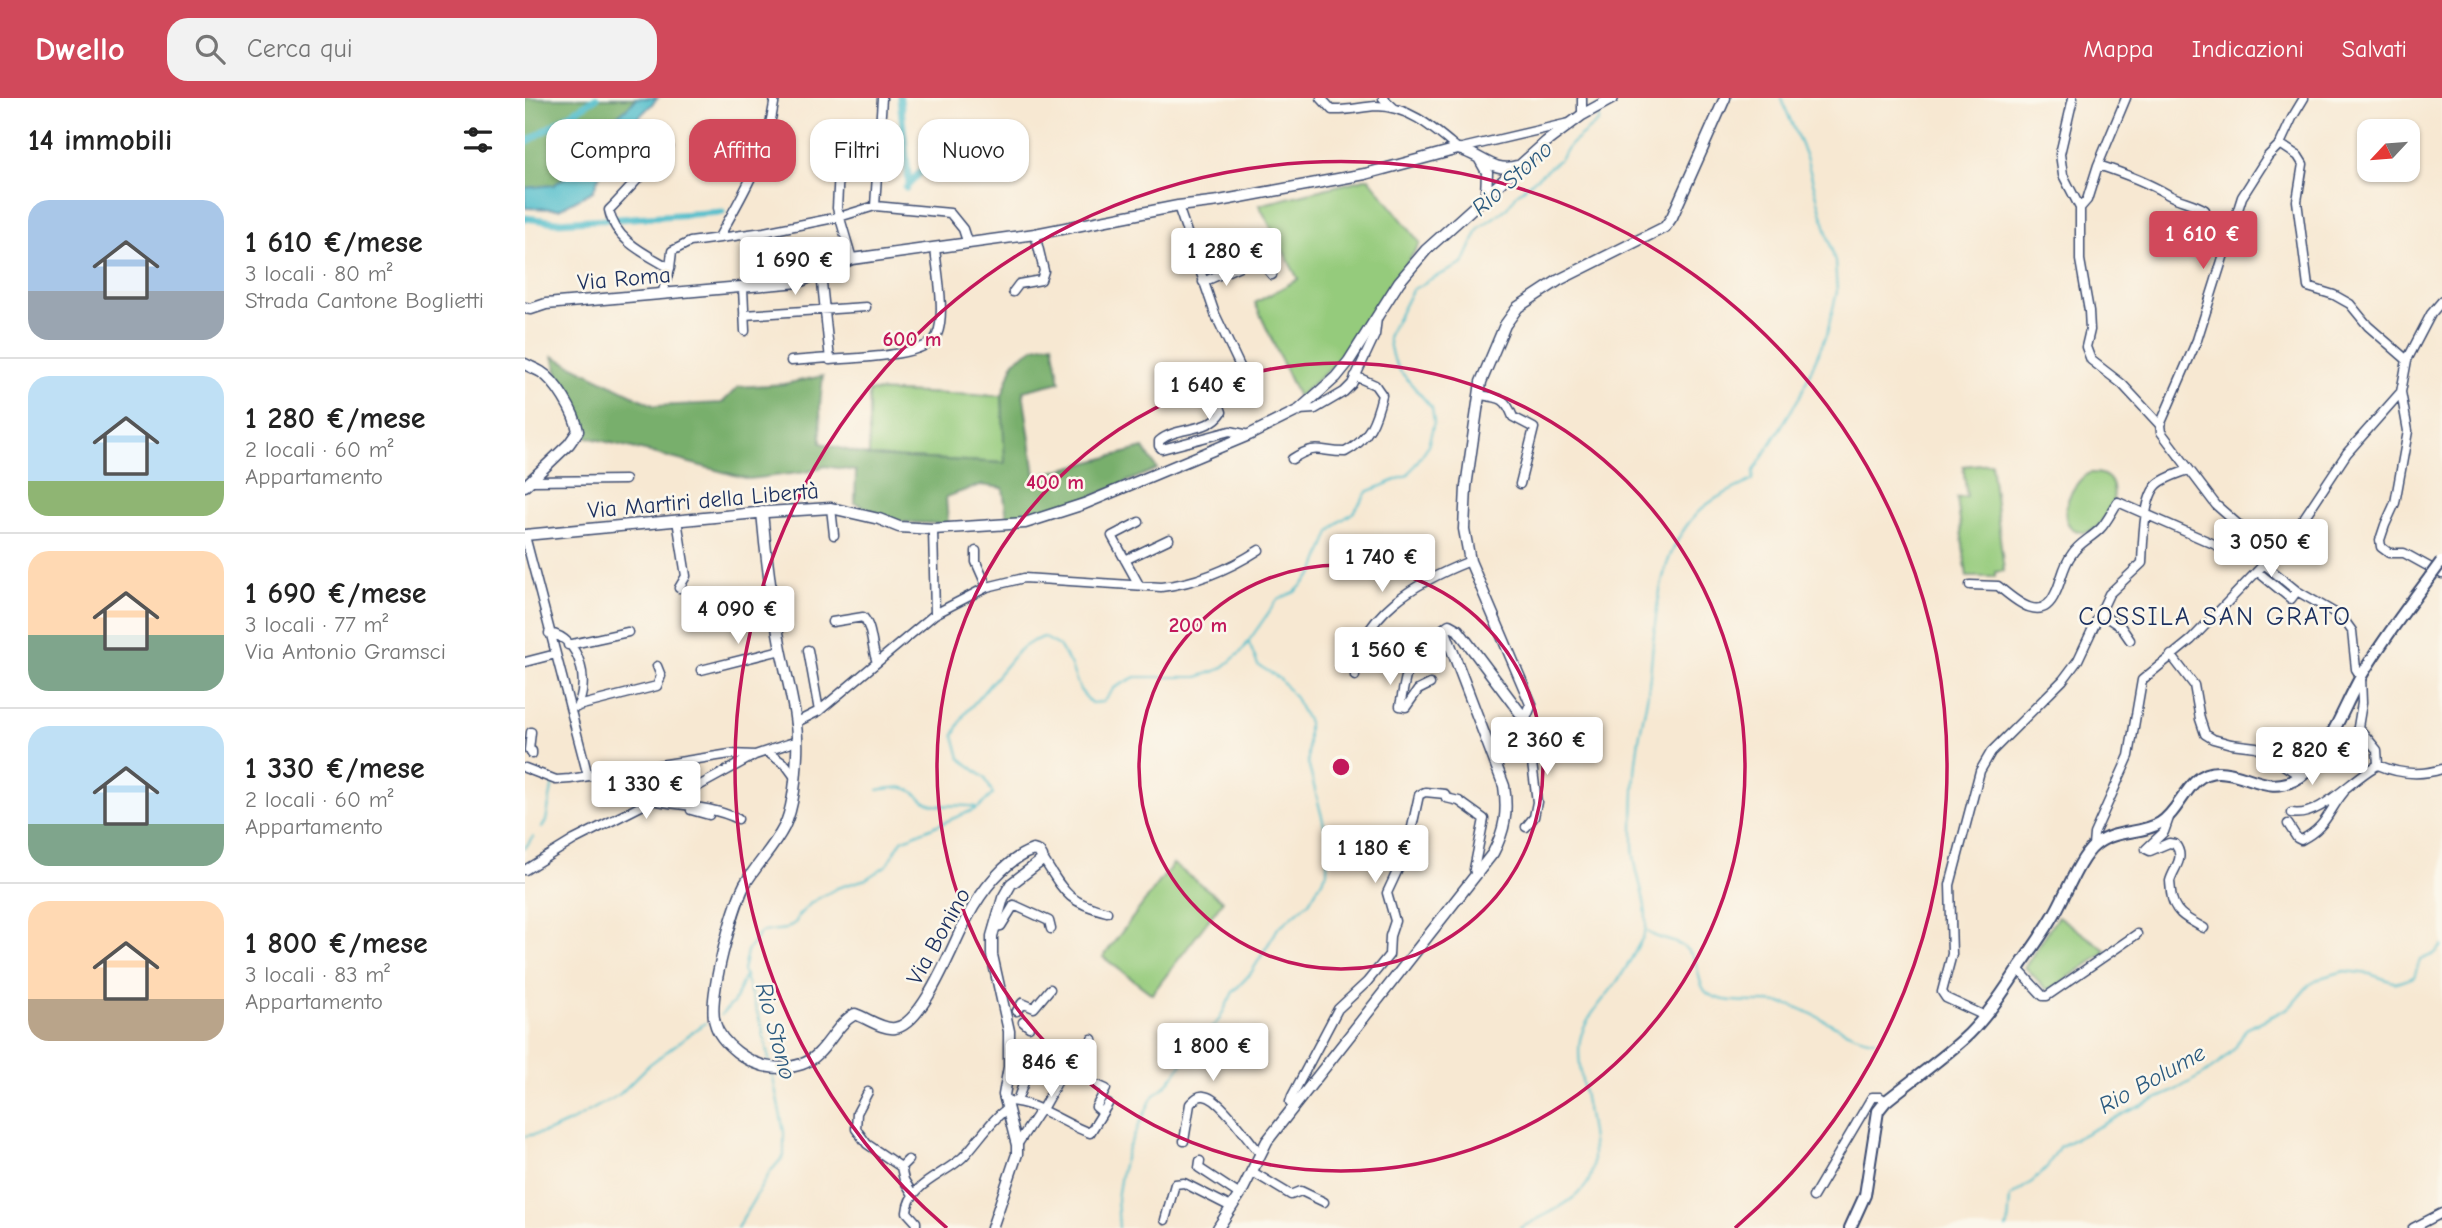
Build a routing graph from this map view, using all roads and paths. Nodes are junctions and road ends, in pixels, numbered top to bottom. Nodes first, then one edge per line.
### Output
1 (775, 98) edge
2 (882, 98) edge
3 (1321, 98) edge
4 (1383, 98) edge
5 (1582, 98) edge
6 (1725, 98) edge
7 (2073, 98) edge
8 (2126, 98) edge
9 (2290, 98) edge
10 (2302, 101) edge
11 (1604, 103) edge
12 (1394, 108) junction
13 (1582, 116) junction
14 (1572, 123) junction
15 (2280, 144) junction
16 (1458, 149) junction
17 (1521, 165) junction
18 (2098, 165) junction
19 (1491, 169) junction
20 (635, 182) edge
21 (837, 182) edge
22 (1501, 182) junction
23 (1486, 195) junction
24 (875, 206) junction
25 (1178, 206) junction
26 (2080, 208) junction
27 (839, 217) junction
28 (2203, 219) dead end
29 (1035, 234) junction
30 (719, 237) junction
31 (968, 244) junction
32 (935, 248) junction
33 (852, 259) junction
34 (762, 263) dead end
35 (835, 266) junction
36 (670, 268) junction
37 (821, 273) junction
38 (1272, 275) dead end
39 (1203, 282) junction
40 (743, 288) junction
41 (1013, 292) dead end
42 (662, 294) junction
43 (2442, 301) edge
44 (525, 307) edge
45 (866, 307) dead end
46 (825, 310) junction
47 (744, 315) junction
48 (1377, 318) junction
49 (745, 331) dead end
50 (829, 358) junction
51 (2407, 360) junction
52 (791, 361) dead end
53 (525, 364) edge
54 (1355, 376) junction
55 (2401, 392) junction
56 (1479, 395) junction
57 (1299, 410) junction
58 (2160, 425) junction
59 (1249, 435) junction
60 (1292, 459) dead end
61 (2188, 470) junction
62 (625, 480) dead end
63 (528, 484) edge
64 (1520, 484) dead end
65 (831, 508) junction
66 (762, 512) junction
67 (2146, 514) junction
68 (677, 520) junction
69 (1139, 522) dead end
70 (933, 529) junction
71 (834, 534) dead end
72 (525, 536) edge
73 (1170, 539) dead end
74 (1259, 550) dead end
75 (977, 551) dead end
76 (2243, 555) dead end
77 (2274, 556) junction
78 (1125, 560) junction
79 (1471, 561) junction
80 (2441, 561) edge
81 (2261, 568) junction
82 (2442, 574) edge
83 (1139, 585) junction
84 (1970, 585) dead end
85 (987, 587) junction
86 (679, 588) dead end
87 (2100, 613) junction
88 (935, 614) junction
89 (832, 622) dead end
90 (1444, 629) junction
91 (628, 632) dead end
92 (549, 633) junction
93 (2130, 640) dead end
94 (568, 645) junction
95 (808, 649) dead end
96 (781, 650) junction
97 (556, 654) junction
98 (2171, 655) junction
99 (525, 662) edge
100 (877, 662) junction
101 (657, 666) dead end
102 (701, 670) dead end
103 (1355, 677) dead end
104 (2361, 677) junction
105 (1430, 684) dead end
106 (578, 706) junction
107 (818, 710) junction
108 (572, 715) junction
109 (1526, 716) junction
110 (795, 723) junction
111 (531, 732) dead end
112 (797, 741) junction
113 (767, 751) junction
114 (532, 754) dead end
115 (755, 755) junction
116 (2378, 765) junction
117 (529, 767) edge
118 (2442, 769) edge
119 (608, 774) junction
120 (588, 776) junction
121 (794, 776) junction
122 (2300, 776) junction
123 (2350, 784) junction
124 (655, 799) junction
125 (682, 807) junction
126 (2291, 813) dead end
127 (709, 815) dead end
128 (2170, 815) junction
129 (738, 819) dead end
130 (2288, 824) dead end
131 (1526, 827) dead end
132 (2093, 846) junction
133 (1042, 857) junction
134 (525, 870) edge
135 (1476, 875) junction
136 (1107, 912) dead end
137 (994, 927) junction
138 (2204, 928) dead end
139 (1051, 929) dead end
140 (2137, 933) dead end
141 (2018, 969) junction
142 (1050, 989) dead end
143 (1985, 1016) junction
144 (1018, 1020) junction
145 (1092, 1040) dead end
146 (1074, 1052) dead end
147 (1067, 1063) junction
148 (1027, 1074) dead end
149 (1097, 1085) dead end
150 (868, 1092) dead end
151 (1017, 1101) junction
152 (1886, 1101) junction
153 (1006, 1105) junction
154 (1294, 1106) junction
155 (1040, 1110) junction
156 (1184, 1142) dead end
157 (1017, 1145) junction
158 (1260, 1153) junction
159 (908, 1160) dead end
160 (1201, 1161) dead end
161 (901, 1167) junction
162 (1251, 1171) junction
163 (912, 1193) junction
164 (1240, 1195) junction
165 (1814, 1197) dead end
166 (1324, 1202) dead end
167 (1231, 1208) junction
168 (2442, 1213) edge
169 (1165, 1220) dead end
170 (916, 1228) edge
171 (992, 1228) edge
172 (1218, 1228) edge
173 (1850, 1228) edge
174 (2413, 1228) edge

1 - 30 street
2 - 24 street
3 - 12 street
4 - 12 street
5 - 13 street
6 - 56 street
7 - 26 street
8 - 18 street
9 - 10 street
10 - 15 street
11 - 13 street, Via Martiri della Libertà
12 - 16 street
13 - 14 street, Via Martiri della Libertà
14 - 16 street
14 - 17 street, Via Martiri della Libertà
15 - 51 street
15 - 58 street
16 - 19 street
16 - 25 street, Via Roma
17 - 19 street
17 - 22 street, Via Martiri della Libertà
18 - 26 street
18 - 28 street
19 - 22 street
19 - 23 street
20 - 36 street
21 - 27 street
22 - 23 street, Via Martiri della Libertà
23 - 48 street, Via Martiri della Libertà
24 - 27 street
24 - 31 street
25 - 29 street, Via Roma
25 - 39 street
26 - 58 street
27 - 30 street
27 - 33 street
29 - 31 street, Via Roma
29 - 41 street
30 - 36 street
31 - 32 street, Via Roma
32 - 33 street, Via Roma
32 - 50 street
33 - 35 street, Via Roma
34 - 35 street
35 - 37 street, Via Roma
36 - 42 street
37 - 40 street, Via Roma
37 - 46 street
38 - 39 street
39 - 59 street
40 - 42 street, Via Roma
40 - 47 street
42 - 44 street, Via Roma
43 - 51 street
45 - 46 street
46 - 47 street
46 - 50 street
47 - 49 street
48 - 54 street
48 - 57 street, Via Martiri della Libertà
50 - 52 street
51 - 55 street
53 - 63 street
54 - 57 street
54 - 60 street
55 - 77 street
55 - 82 street
56 - 64 street
56 - 79 street
57 - 59 street, Via Martiri della Libertà
58 - 61 street
59 - 70 street, Via Martiri della Libertà
61 - 67 street
61 - 77 street
62 - 63 street
65 - 66 street, Via Martiri della Libertà
65 - 70 street, Via Martiri della Libertà
65 - 71 street
66 - 68 street, Via Martiri della Libertà
66 - 96 street
67 - 76 street
67 - 84 street
67 - 87 street
68 - 72 street, Via Martiri della Libertà
68 - 86 street
69 - 78 street
70 - 88 street
72 - 92 street
73 - 78 street
74 - 83 street
75 - 85 street
77 - 81 street
78 - 83 street
79 - 103 street
79 - 109 street
80 - 104 main road, bridge
81 - 98 street
81 - 104 street
83 - 85 street
85 - 88 street
87 - 93 street
87 - 143 street
88 - 100 street
89 - 100 street
90 - 105 street
90 - 109 street
90 - 135 street
91 - 94 street
92 - 94 street
92 - 97 street
94 - 106 street
95 - 107 street
96 - 102 street
96 - 110 street
97 - 99 street
97 - 108 street
98 - 122 street
98 - 132 street
100 - 107 street
101 - 106 street
104 - 116 street
104 - 122 main road
106 - 108 street
107 - 110 street
108 - 120 street
109 - 131 street
110 - 112 street
111 - 114 street
112 - 113 street
112 - 121 street
113 - 115 street
113 - 121 street
115 - 119 street
115 - 124 street
116 - 118 street
116 - 123 street
117 - 120 street
119 - 120 street
119 - 124 street
121 - 133 street, Via Bonino
122 - 128 main road
123 - 126 street
123 - 130 street
124 - 125 street
124 - 134 street
125 - 127 street
125 - 129 street
128 - 132 main road
128 - 138 street
132 - 141 main road
133 - 136 street
133 - 137 street, Via Bonino
135 - 154 street
135 - 154 street
137 - 139 street
137 - 144 street, Via Bonino
140 - 141 street
141 - 143 main road
142 - 144 street
143 - 152 main road
144 - 153 street, Via Bonino
145 - 147 street
146 - 147 street
147 - 155 street
148 - 151 street
149 - 155 street
150 - 161 street
151 - 153 street
151 - 155 street
152 - 165 street
152 - 173 main road
153 - 157 street, Via Bonino
153 - 163 street
154 - 158 street
155 - 157 street
156 - 158 street
157 - 171 street, Via Bonino
158 - 162 street
159 - 161 street
160 - 164 street
161 - 163 street
162 - 164 street
162 - 166 street
163 - 170 street
164 - 167 street
167 - 169 street
167 - 172 street
168 - 174 street

